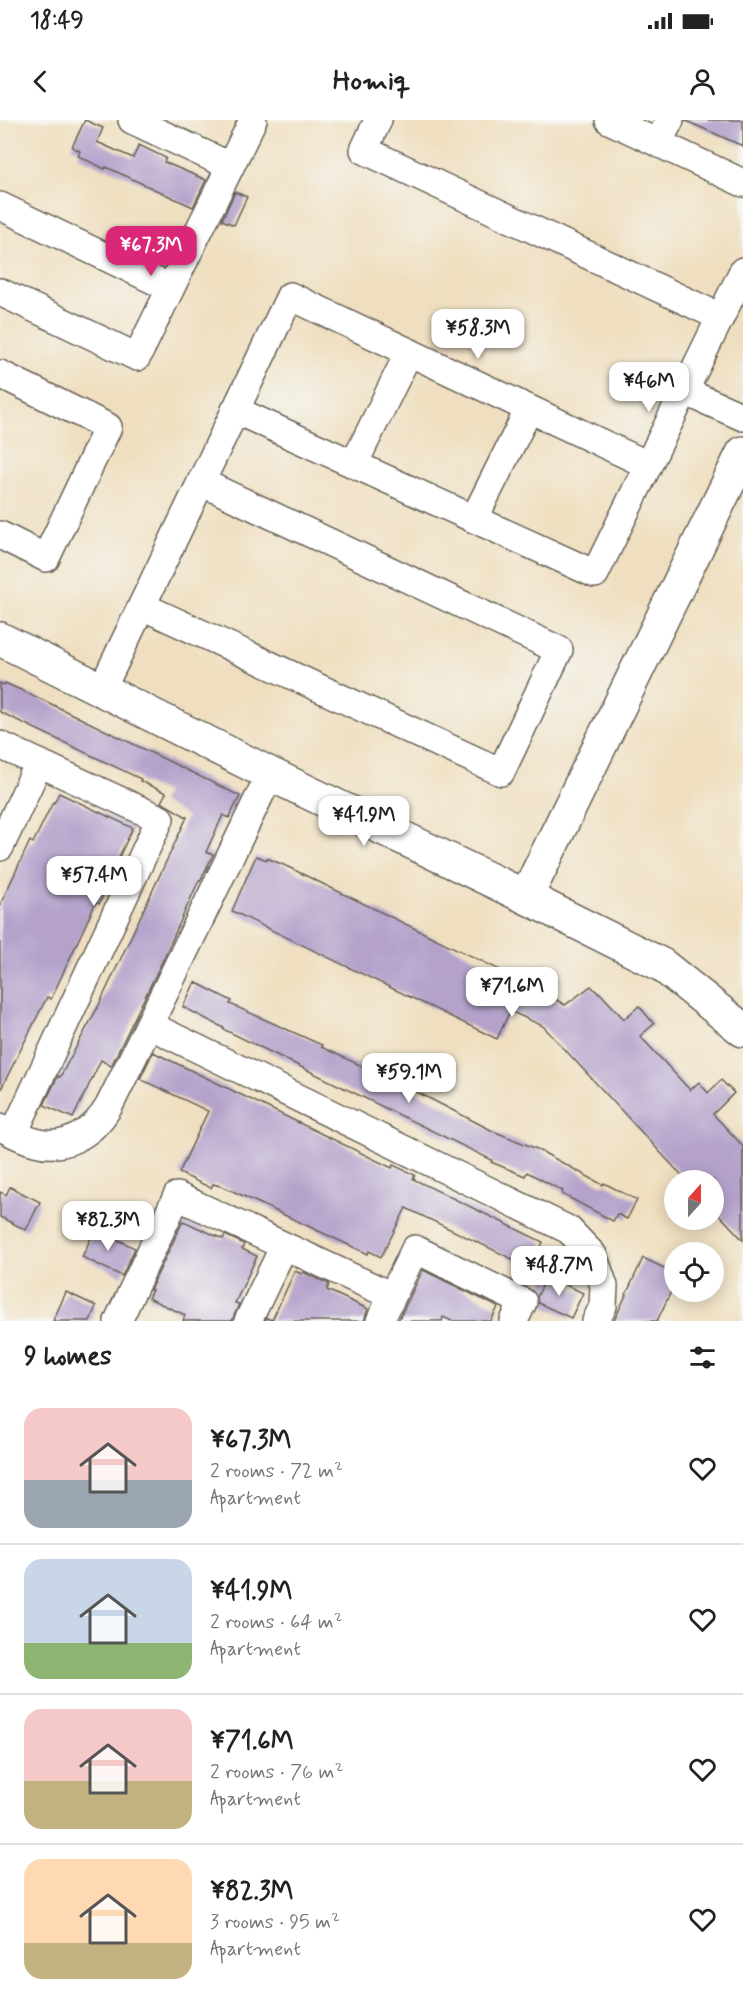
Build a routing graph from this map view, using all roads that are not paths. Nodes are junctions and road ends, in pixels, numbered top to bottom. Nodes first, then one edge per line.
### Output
1 (132, 120) edge
2 (253, 120) edge
3 (378, 120) edge
4 (609, 120) edge
5 (664, 132) edge
6 (230, 166) junction
7 (743, 183) edge
8 (0, 206) edge
9 (743, 271) edge
10 (170, 288) junction
11 (0, 292) edge
12 (720, 317) junction
13 (409, 352) junction
14 (0, 374) edge
15 (684, 391) junction
16 (529, 409) junction
17 (235, 410) junction
18 (743, 417) edge
19 (743, 453) edge
20 (354, 464) junction
21 (648, 465) junction
22 (201, 482) junction
23 (474, 519) junction
24 (0, 535) edge
25 (142, 606) junction
26 (0, 639) edge
27 (102, 689) junction
28 (0, 745) edge
29 (39, 764) junction
30 (270, 774) junction
31 (0, 848) edge
32 (526, 897) junction
33 (148, 1025) junction
34 (743, 1030) edge
35 (7, 1130) edge
36 (284, 1246) junction
37 (392, 1296) junction
38 (118, 1321) edge
39 (248, 1321) edge
40 (380, 1321) edge
41 (514, 1321) edge
42 (596, 1321) edge

1 - 6 street
2 - 6 street
3 - 12 street
4 - 5 street
5 - 7 street
6 - 10 street
8 - 10 street
9 - 12 street
10 - 11 street
12 - 15 street
13 - 16 street
13 - 17 street
13 - 20 street
14 - 24 street
15 - 18 street
15 - 21 street
16 - 21 street
16 - 23 street
17 - 20 street
17 - 22 street
19 - 32 street
20 - 23 street
21 - 23 street
22 - 25 street
22 - 25 street
25 - 27 street
26 - 27 street
27 - 30 street
28 - 29 street
29 - 31 street
29 - 35 street
30 - 32 street
30 - 33 street
32 - 34 street
33 - 35 street
33 - 42 street
36 - 37 street
36 - 38 street
36 - 39 street
37 - 40 street
37 - 41 street

